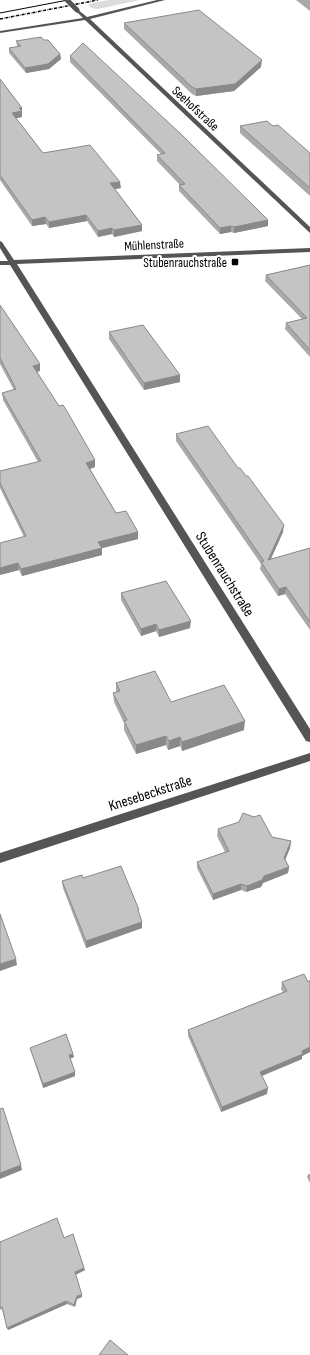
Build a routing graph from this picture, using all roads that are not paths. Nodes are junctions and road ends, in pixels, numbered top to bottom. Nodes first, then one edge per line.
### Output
1 (67, 0) edge
2 (163, 0) edge
3 (85, 19) junction
4 (0, 32) edge
5 (310, 231) edge
6 (0, 243) edge
7 (310, 250) edge
8 (12, 262) junction
9 (0, 263) edge
10 (310, 738) edge
11 (310, 757) edge
12 (0, 858) edge

1 - 3 street, Seehofstraße, bridge
2 - 3 street
3 - 4 street
3 - 5 street, Seehofstraße
6 - 8 street, Stubenrauchstraße
7 - 8 street, Mühlenstraße
8 - 9 street, Mühlenstraße
8 - 10 street, Stubenrauchstraße
11 - 12 street, Knesebeckstraße

